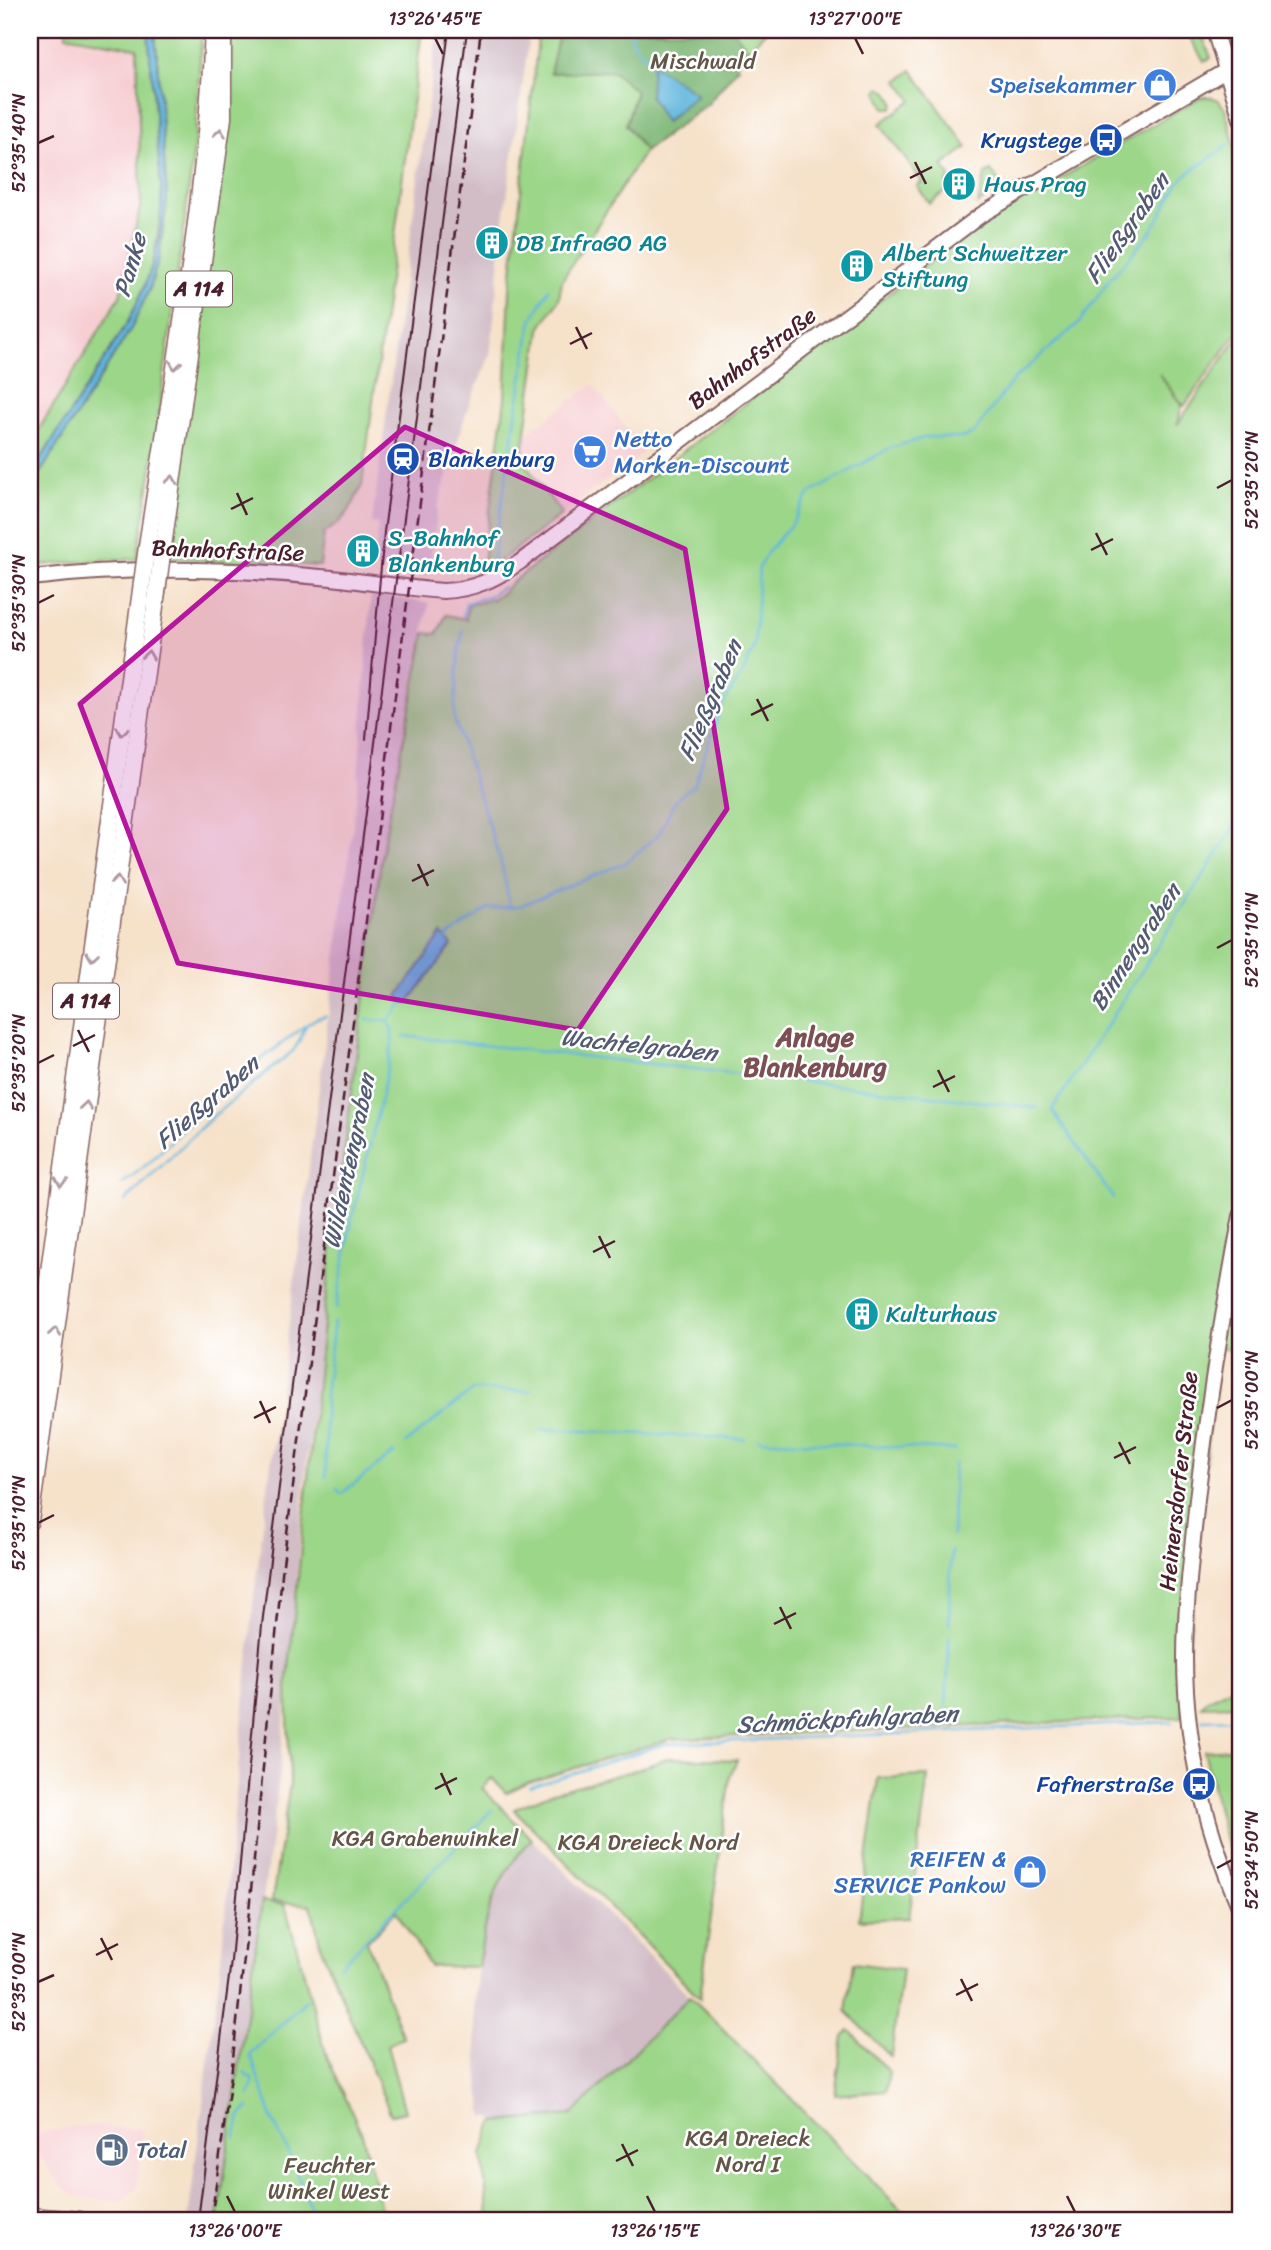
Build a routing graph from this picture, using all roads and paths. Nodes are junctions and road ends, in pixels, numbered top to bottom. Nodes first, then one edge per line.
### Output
1 (213, 30) edge
2 (223, 30) edge
3 (1214, 30) edge
4 (1227, 70) junction
5 (1241, 118) edge
6 (155, 547) junction
7 (30, 578) edge
8 (149, 591) junction
9 (1241, 1216) edge
10 (30, 1412) edge
11 (30, 1521) edge
12 (1241, 1911) edge
13 (30, 2216) edge
14 (80, 2220) edge

1 -> 6 highway, A 114
6 -> 2 highway, A 114
3 - 4 main road
4 - 5 main road
4 - 7 main road, Bahnhofstraße
6 - 8 highway, A 114, bridge
8 -> 10 highway, A 114
11 -> 8 highway, A 114
9 - 12 main road, Heinersdorfer Straße
13 - 14 highway

